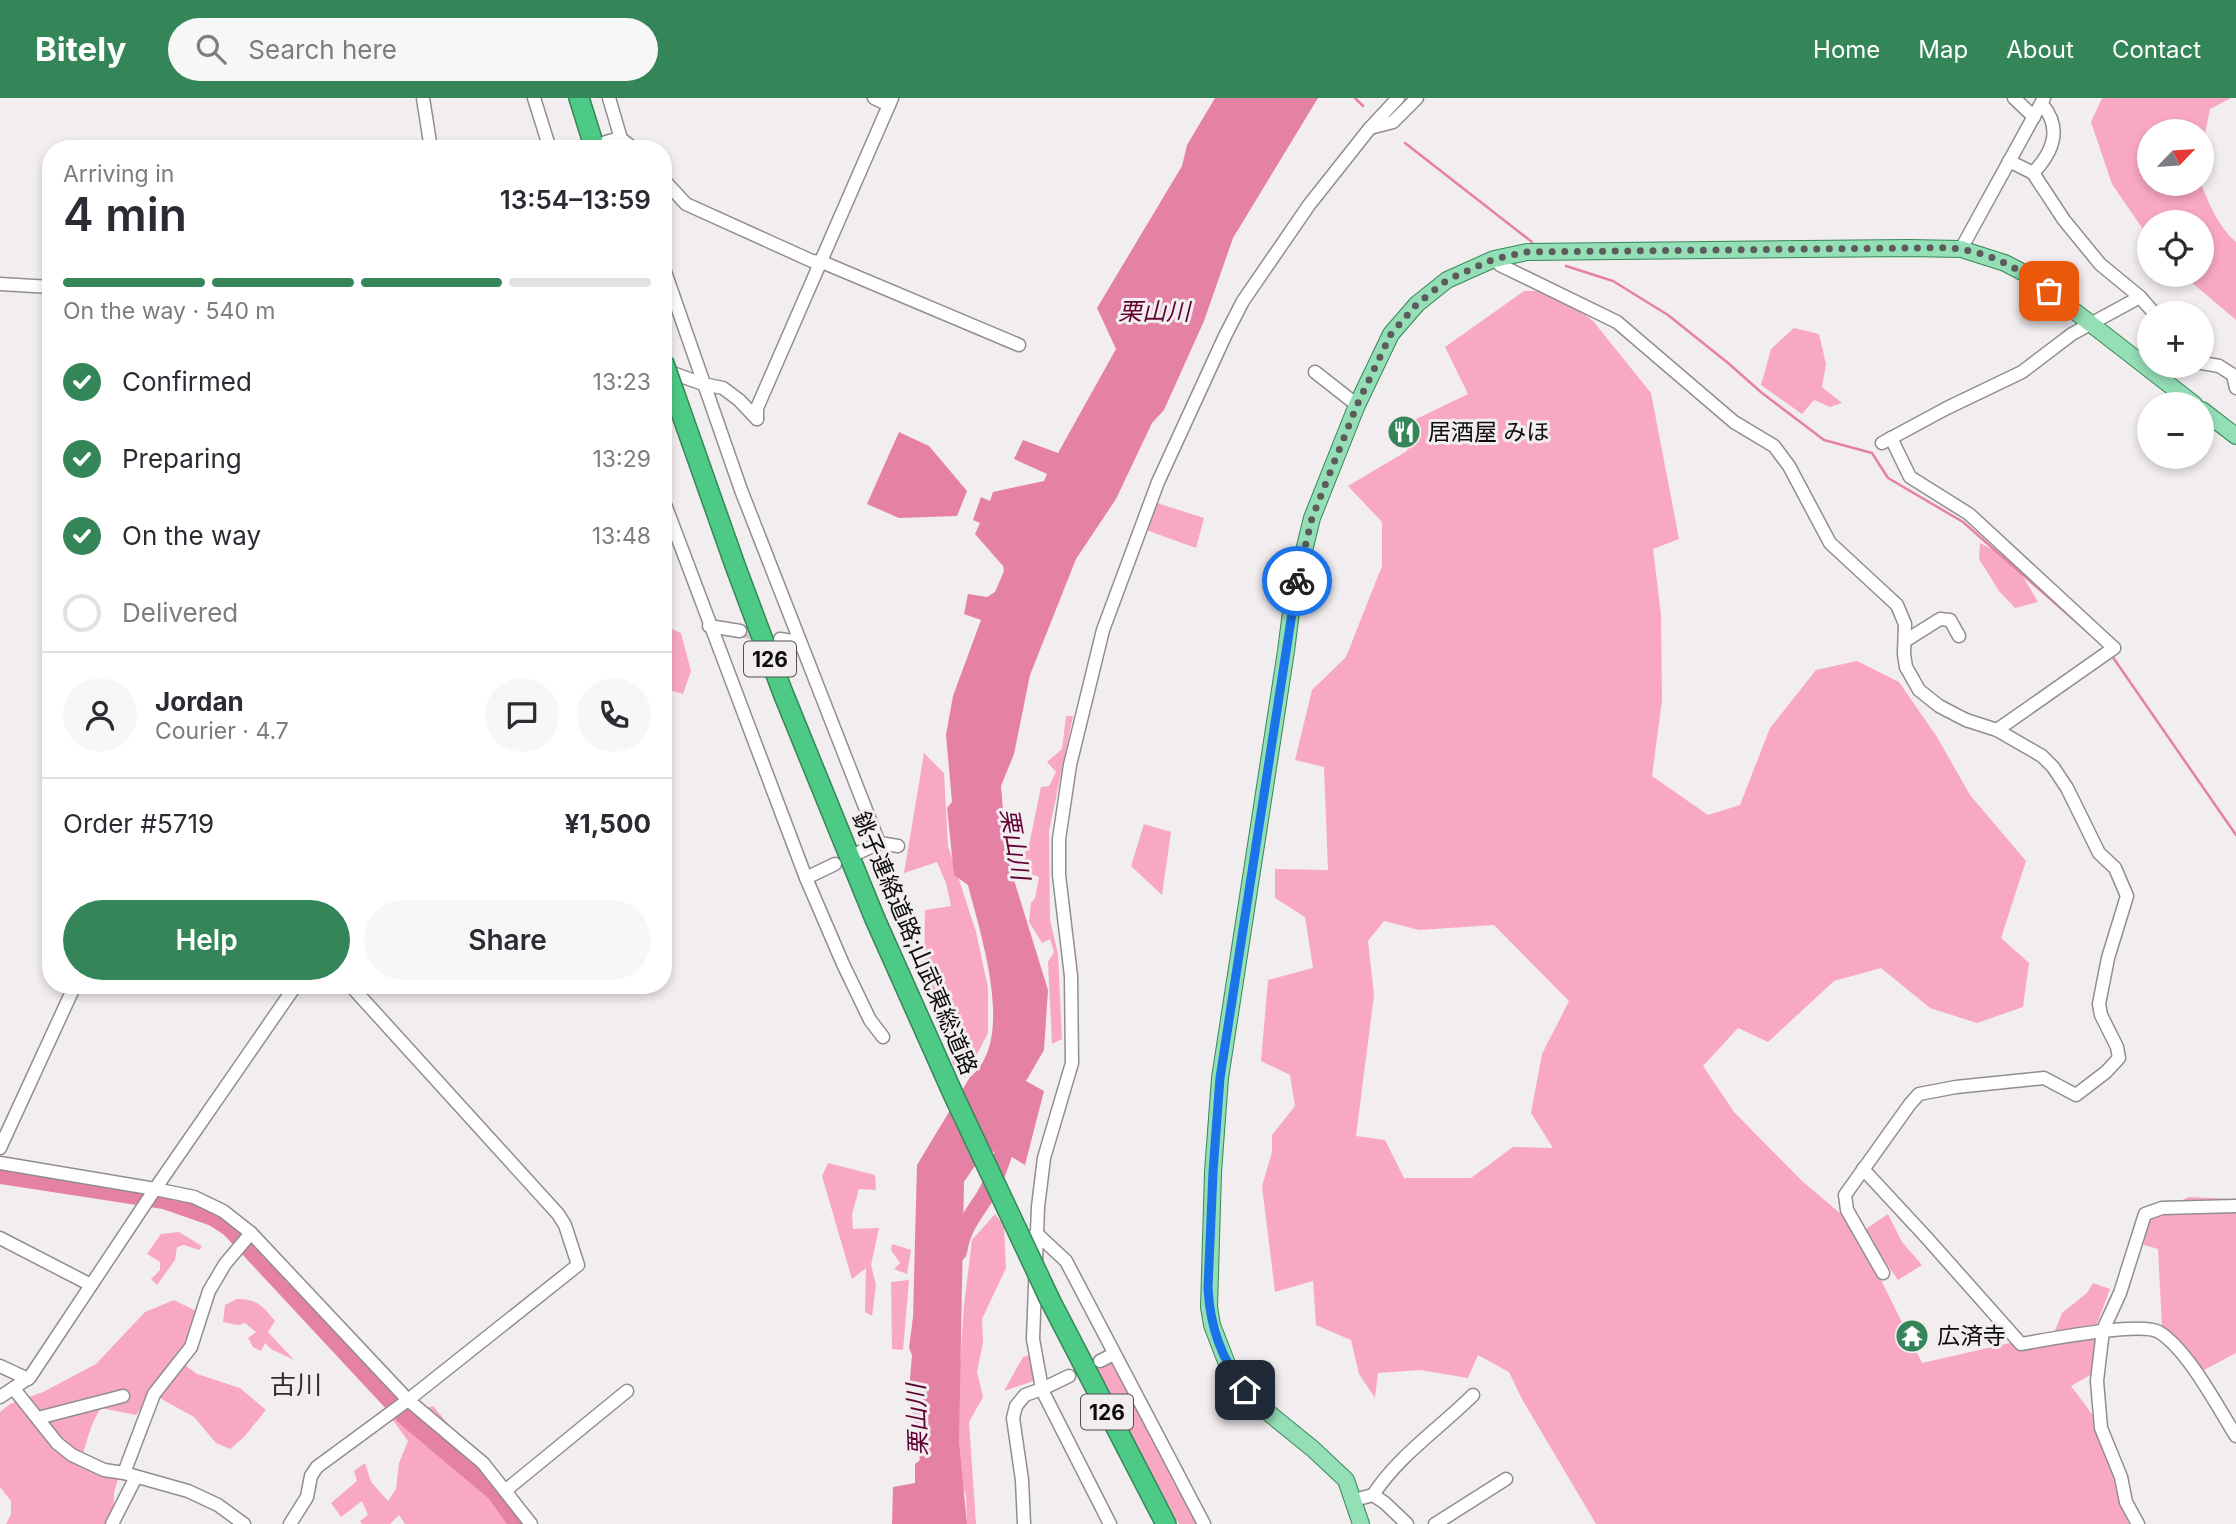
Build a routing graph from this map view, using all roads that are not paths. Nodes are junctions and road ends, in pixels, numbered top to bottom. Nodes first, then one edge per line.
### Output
1 (423, 98) edge
2 (534, 98) edge
3 (579, 98) edge
4 (609, 98) edge
5 (874, 98) edge
6 (1398, 98) edge
7 (1417, 98) edge
8 (2014, 98) edge
9 (891, 101) edge
10 (2043, 101) edge
11 (2034, 117) junction
12 (1370, 128) junction
13 (430, 140) edge
14 (547, 140) edge
15 (598, 140) edge
16 (621, 140) edge
17 (2009, 161) junction
18 (2033, 173) junction
19 (672, 189) edge
20 (1961, 249) junction
21 (1494, 259) junction
22 (822, 262) junction
23 (0, 284) edge
24 (42, 287) edge
25 (672, 293) edge
26 (2140, 297) junction
27 (2144, 301) edge
28 (2091, 324) junction
29 (1020, 345) dead end
30 (2214, 365) edge
31 (1315, 372) dead end
32 (672, 373) edge
33 (703, 384) junction
34 (672, 386) edge
35 (2236, 388) edge
36 (2179, 392) edge
37 (1357, 405) junction
38 (2214, 419) edge
39 (2236, 436) edge
40 (672, 524) edge
41 (709, 626) junction
42 (740, 631) tunnel mouth
43 (1959, 636) dead end
44 (780, 639) tunnel mouth
45 (1905, 641) junction
46 (799, 642) junction
47 (1997, 730) junction
48 (879, 843) junction
49 (898, 846) dead end
50 (860, 852) dead end
51 (835, 864) dead end
52 (806, 878) junction
53 (71, 994) edge
54 (290, 994) edge
55 (357, 994) edge
56 (883, 1037) dead end
57 (0, 1148) edge
58 (0, 1163) edge
59 (1863, 1169) junction
60 (152, 1194) junction
61 (2236, 1206) edge
62 (251, 1233) junction
63 (1036, 1233) junction
64 (0, 1237) edge
65 (1883, 1273) dead end
66 (91, 1285) junction
67 (2103, 1330) junction
68 (1114, 1354) junction
69 (1100, 1361) dead end
70 (0, 1366) edge
71 (1069, 1376) dead end
72 (28, 1379) junction
73 (1042, 1388) junction
74 (14, 1389) junction
75 (627, 1391) dead end
76 (1473, 1395) dead end
77 (123, 1396) dead end
78 (0, 1397) edge
79 (408, 1400) junction
80 (38, 1418) junction
81 (2236, 1436) edge
82 (130, 1475) junction
83 (1506, 1479) dead end
84 (506, 1490) junction
85 (1373, 1495) junction
86 (1354, 1500) junction
87 (112, 1524) edge
88 (244, 1524) edge
89 (290, 1524) edge
90 (531, 1524) edge
91 (1024, 1524) edge
92 (1110, 1524) edge
93 (1166, 1524) edge
94 (1204, 1524) edge
95 (1361, 1524) edge
96 (1407, 1524) edge
97 (1435, 1524) edge
98 (2138, 1524) edge

1 - 13 street
2 - 14 street
3 - 15 highway
4 - 16 street
5 - 9 street
6 - 12 street
7 - 12 street
8 - 11 street
9 - 22 street
10 - 11 street
10 - 18 street
11 - 17 street
12 - 63 street
17 - 18 street
17 - 20 street
18 - 26 street
19 - 22 street
20 - 21 main road
20 - 28 main road
21 - 37 main road
21 - 45 street
22 - 29 street
22 - 33 street
23 - 24 street
25 - 33 street
26 - 27 street
26 - 28 street
28 - 36 main road
28 - 47 street
30 - 35 street
31 - 37 street
32 - 33 street
33 - 46 street
34 - 93 highway, 銚子連絡道路;山武東総道路 / 126, bridge
37 - 86 main road
38 - 39 main road
40 - 41 street
41 - 42 street
41 - 52 street
43 - 45 street
44 - 46 street
45 - 47 street
46 - 48 street
47 - 59 street
48 - 49 street
48 - 50 street
51 - 52 street
52 - 56 street
53 - 57 street
54 - 60 street
55 - 79 street
58 - 60 street
59 - 65 street
59 - 67 street
60 - 62 street
60 - 66 street
61 - 67 street
62 - 79 street
62 - 82 street
63 - 68 street
63 - 73 street
64 - 66 street
66 - 72 street
67 - 81 street
67 - 98 street
68 - 69 street
68 - 94 street
70 - 72 street
71 - 73 street
72 - 74 street
73 - 91 street
73 - 92 street
74 - 78 street
74 - 80 street
75 - 84 street
76 - 85 street
77 - 80 street
79 - 84 street
79 - 89 street
80 - 82 street
82 - 87 street
82 - 88 street
83 - 97 street
84 - 90 street
85 - 86 street
85 - 96 street
86 - 95 main road

